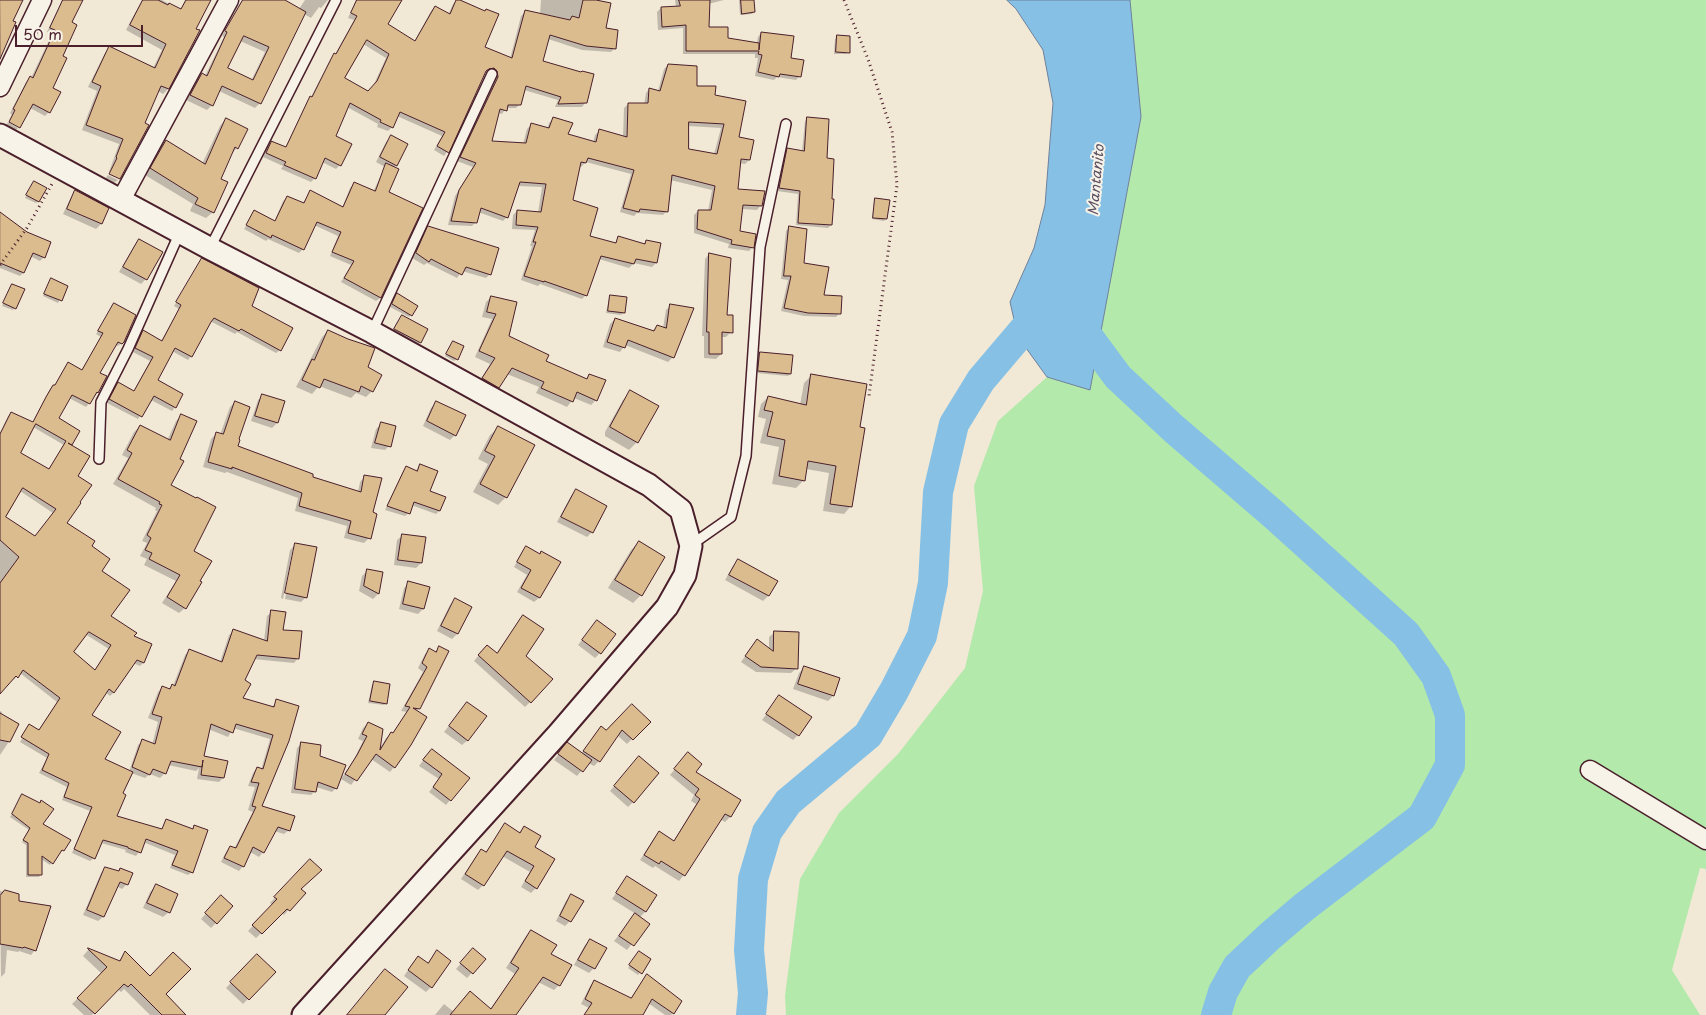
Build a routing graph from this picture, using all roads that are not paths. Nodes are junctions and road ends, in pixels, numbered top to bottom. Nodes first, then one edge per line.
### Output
1 (42, 0) edge
2 (229, 0) edge
3 (336, 0) edge
4 (492, 74) dead end
5 (0, 87) edge
6 (786, 124) dead end
7 (0, 135) edge
8 (121, 200) junction
9 (180, 232) junction
10 (210, 248) junction
11 (372, 332) junction
12 (99, 459) dead end
13 (691, 546) junction
14 (1590, 770) dead end
15 (1706, 840) edge
16 (303, 1015) edge

1 - 5 street
2 - 8 street
3 - 10 lane
4 - 11 lane
6 - 13 lane
7 - 8 street
8 - 9 street
9 - 10 street
9 - 12 lane
10 - 11 street
11 - 13 street
13 - 16 street
14 - 15 street

